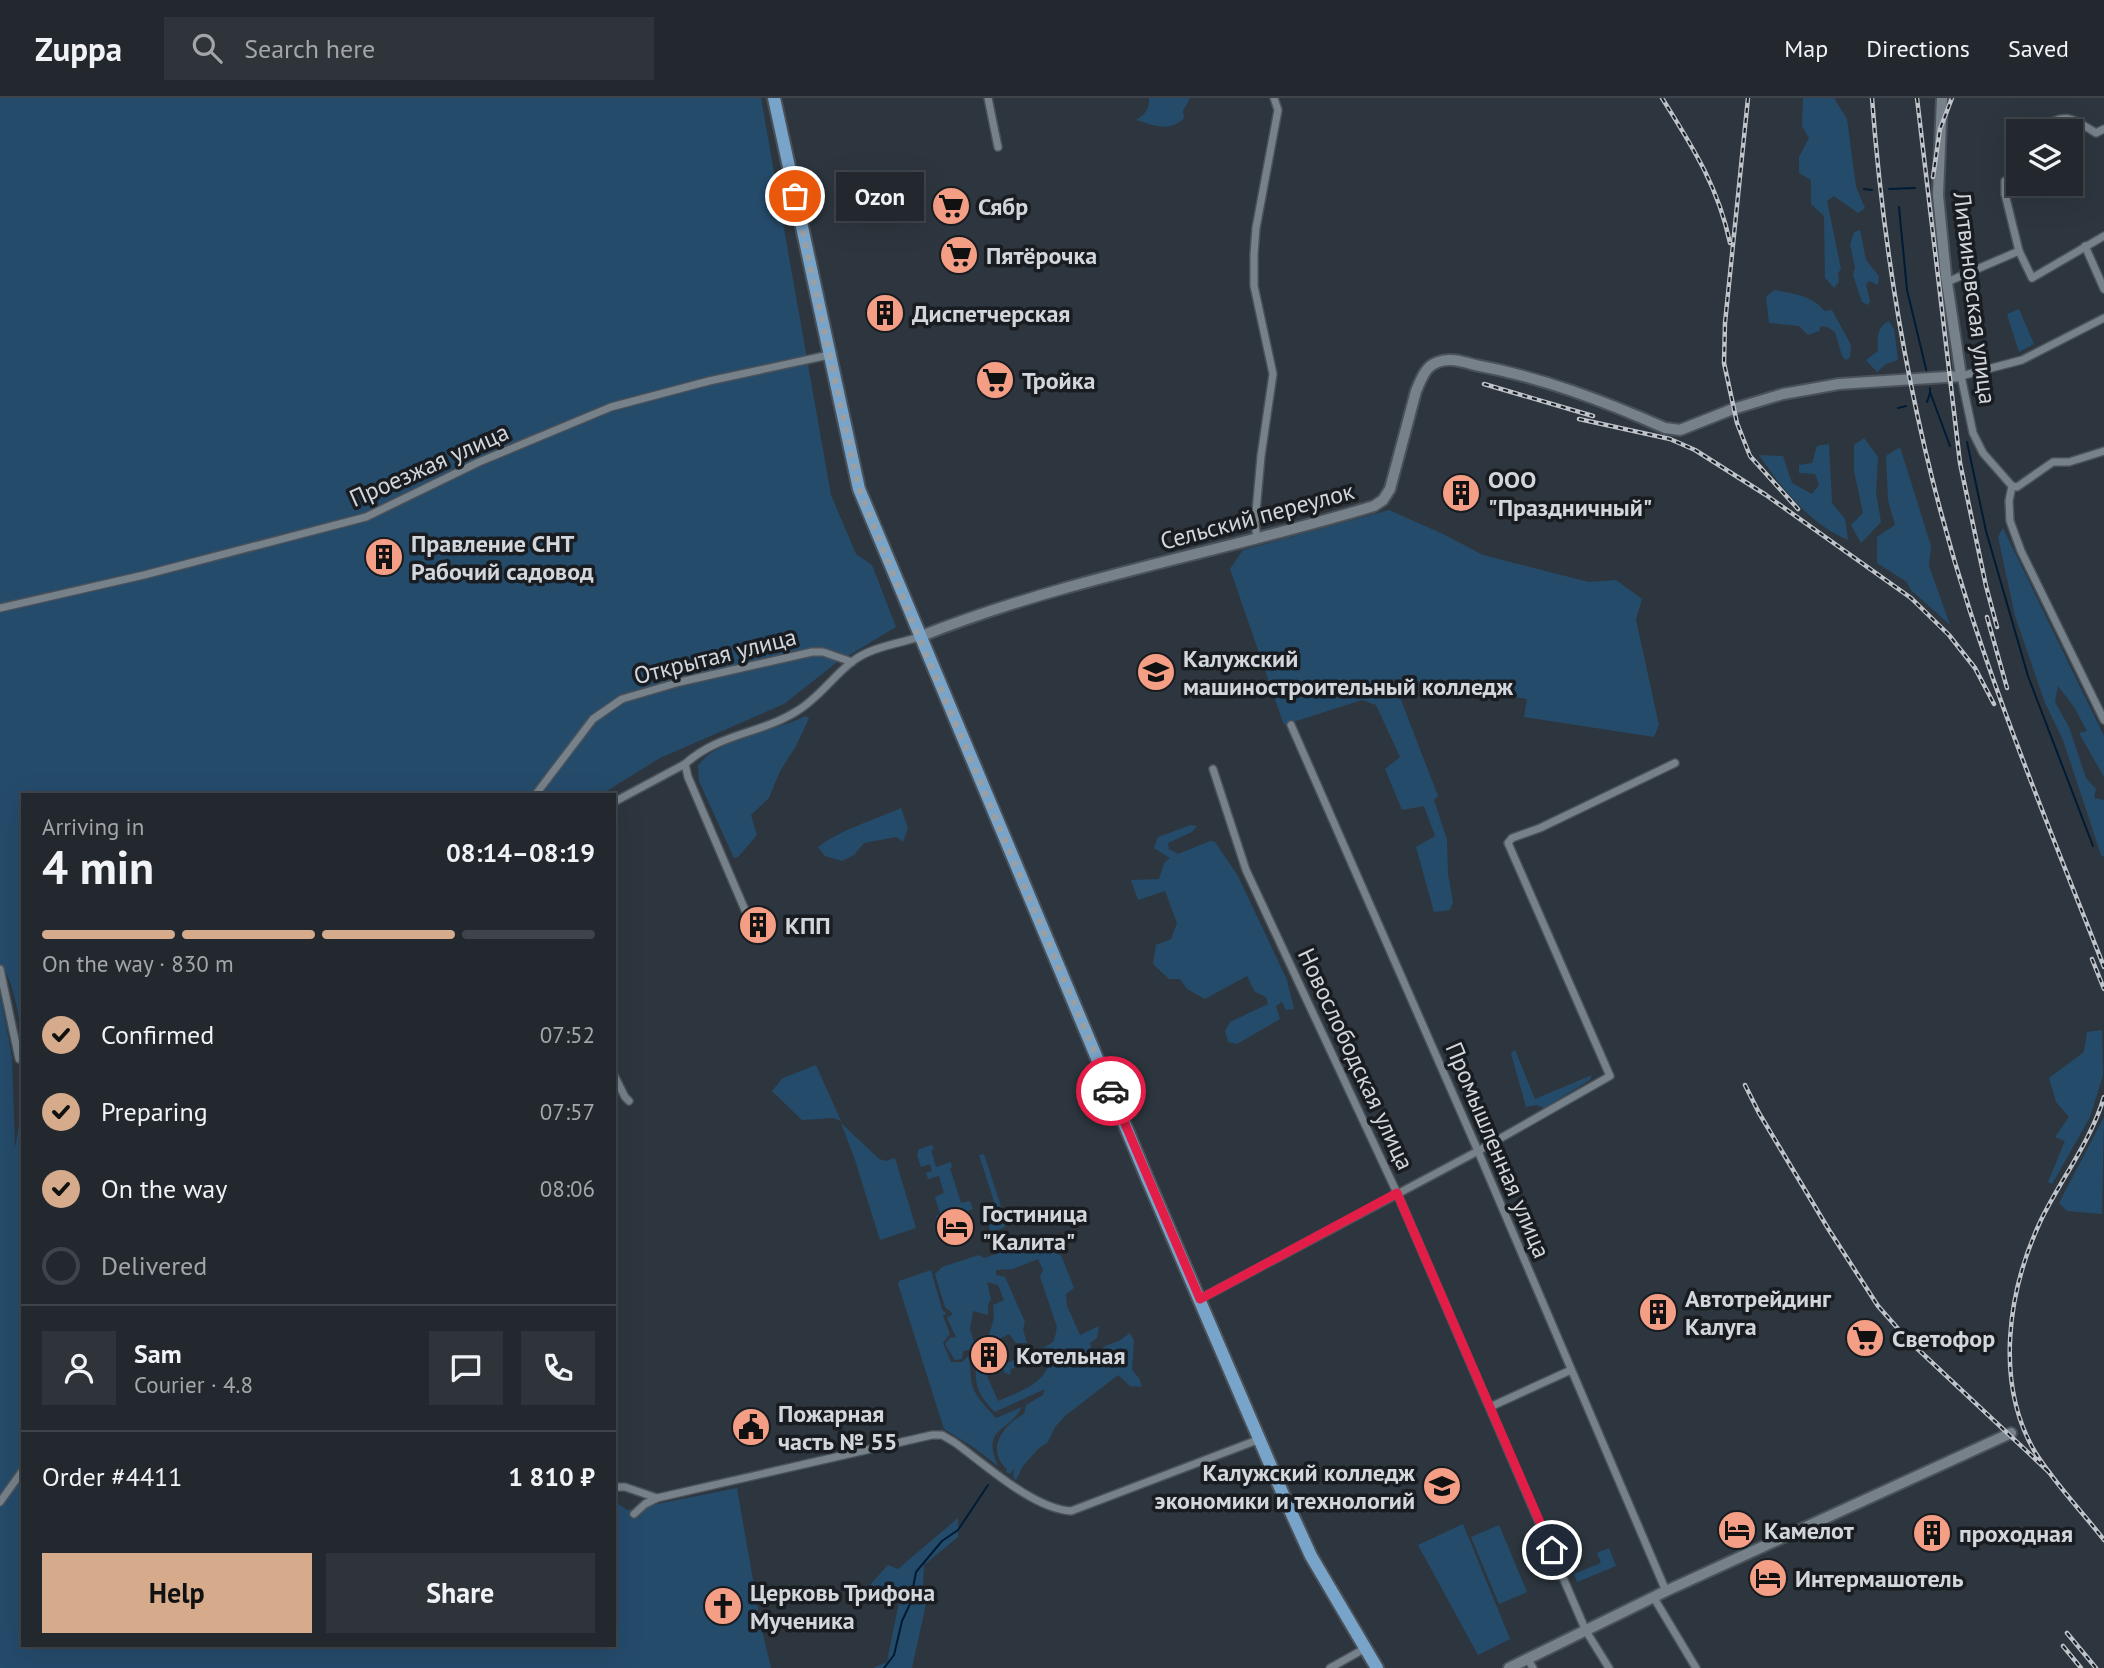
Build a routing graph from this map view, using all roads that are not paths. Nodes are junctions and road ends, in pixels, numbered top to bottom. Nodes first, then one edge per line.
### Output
1 (774, 98) edge
2 (988, 98) edge
3 (1275, 98) edge
4 (1942, 98) edge
5 (2056, 119) edge
6 (2073, 119) edge
7 (2083, 125) edge
8 (2104, 129) edge
9 (998, 147) dead end
10 (2005, 181) dead end
11 (2104, 236) edge
12 (2085, 246) junction
13 (2018, 251) junction
14 (1947, 282) junction
15 (2104, 289) edge
16 (2104, 318) edge
17 (829, 355) junction
18 (1961, 376) junction
19 (2104, 451) edge
20 (2012, 486) junction
21 (1256, 538) junction
22 (0, 608) edge
23 (919, 637) junction
24 (852, 662) junction
25 (2104, 720) edge
26 (1291, 725) dead end
27 (1675, 763) dead end
28 (685, 764) junction
29 (1213, 769) dead end
30 (537, 793) edge
31 (616, 801) edge
32 (748, 917) dead end
33 (0, 969) edge
34 (19, 1059) dead end
35 (616, 1079) edge
36 (629, 1101) dead end
37 (1478, 1151) junction
38 (1397, 1193) junction
39 (1200, 1299) junction
40 (1571, 1370) junction
41 (1490, 1407) junction
42 (2011, 1433) dead end
43 (1260, 1439) junction
44 (21, 1473) edge
45 (616, 1488) edge
46 (657, 1498) junction
47 (0, 1503) edge
48 (634, 1514) dead end
49 (1666, 1591) junction
50 (1654, 1598) junction
51 (1587, 1631) junction
52 (1364, 1649) junction
53 (1530, 1663) edge
54 (1330, 1668) edge
55 (1377, 1668) edge
56 (1509, 1668) edge
57 (1609, 1668) edge
58 (1696, 1668) edge

1 - 17 main road
2 - 9 street
3 - 21 street
4 - 14 street, Литвиновская улица
5 - 6 street
7 - 8 street
10 - 13 street
11 - 12 street
12 - 13 street
12 - 15 street
13 - 14 street
14 - 18 street, Литвиновская улица
16 - 18 street
17 - 22 street, Проезжая улица
17 - 23 main road
18 - 20 street, Литвиновская улица
18 - 21 street, Сельский переулок
19 - 20 street
20 - 25 street
21 - 23 street, Сельский переулок
23 - 24 street
23 - 39 main road
24 - 28 street
24 - 30 street, Открытая улица
26 - 37 street, Промышленная улица
27 - 37 street
28 - 31 street
28 - 32 street
29 - 38 street, Новослободская улица
33 - 34 street
35 - 36 street
37 - 38 street
37 - 40 street, Промышленная улица
38 - 39 street
38 - 41 street, Новослободская улица
39 - 43 main road
40 - 41 street
40 - 49 street, Промышленная улица
41 - 51 street, Новослободская улица
42 - 49 street
43 - 46 street
43 - 52 main road
44 - 47 street
45 - 46 street
46 - 48 street
49 - 50 street
50 - 51 street
50 - 58 street
51 - 53 street
51 - 57 street, Новослободская улица
52 - 54 street
52 - 55 main road
53 - 56 street

